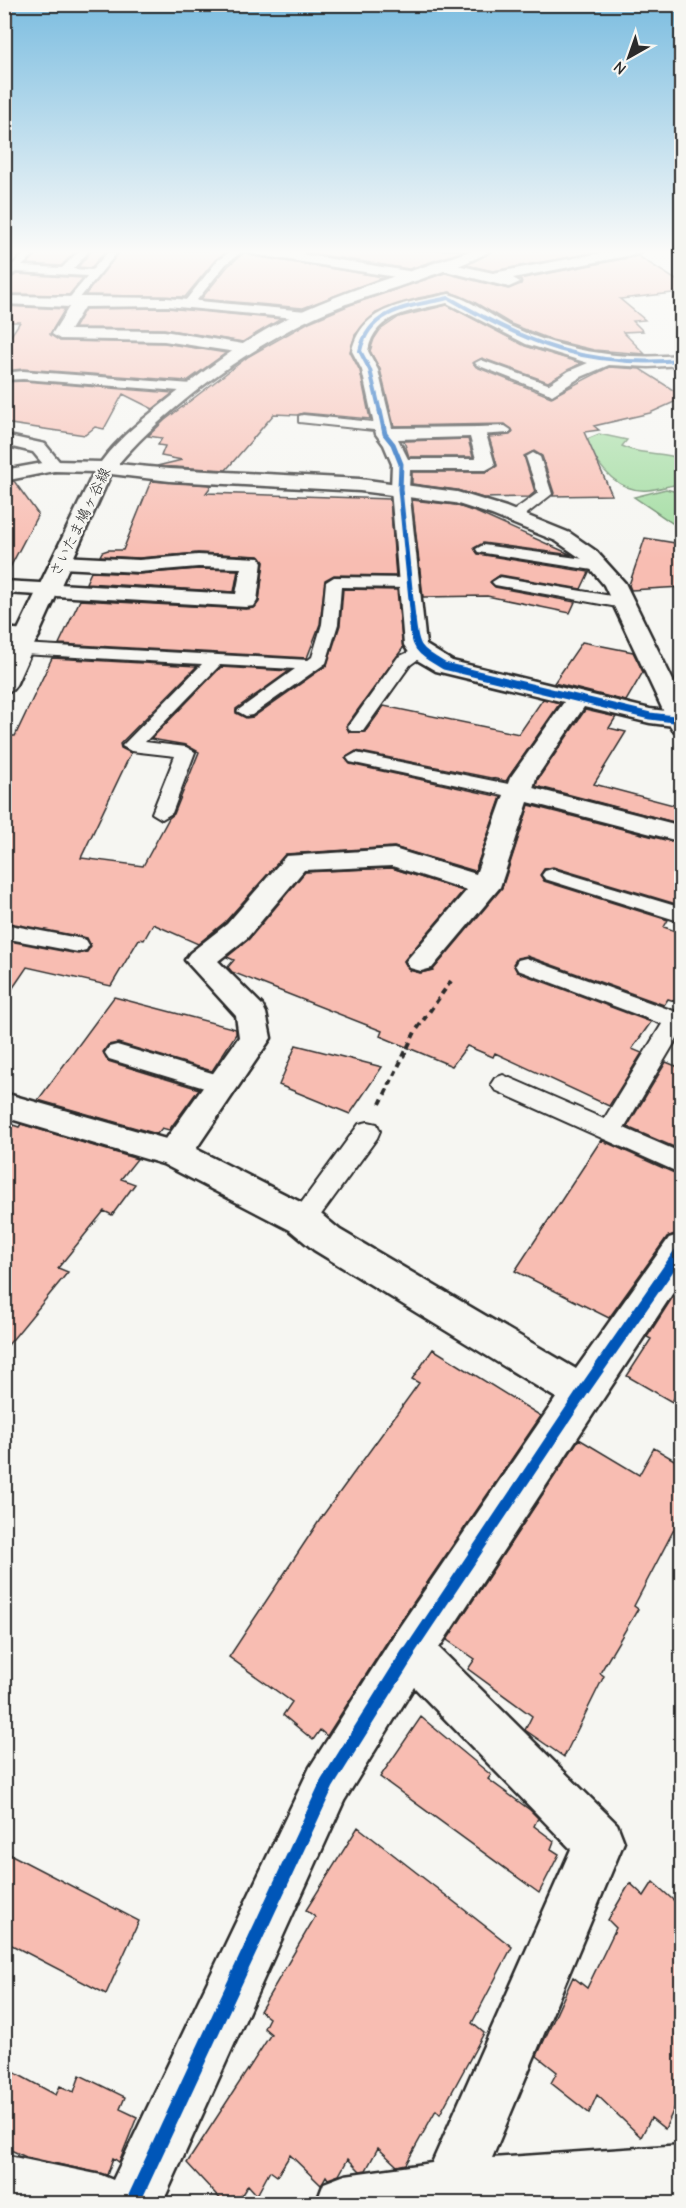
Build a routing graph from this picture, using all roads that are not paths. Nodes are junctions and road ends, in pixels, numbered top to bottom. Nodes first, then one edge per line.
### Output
1 (243, 353) edge
2 (361, 353) edge
3 (565, 353) edge
4 (681, 360) edge
5 (603, 362) junction
6 (481, 363) dead end
7 (4, 377) edge
8 (192, 388) junction
9 (552, 390) joint
10 (303, 419) dead end
11 (384, 430) junction
12 (505, 430) dead end
13 (478, 431) junction
14 (4, 440) edge
15 (533, 457) dead end
16 (401, 464) junction
17 (54, 466) junction
18 (105, 467) junction
19 (4, 476) edge
20 (399, 489) junction
21 (514, 517) junction
22 (483, 549) dead end
23 (61, 562) junction
24 (599, 566) junction
25 (500, 582) dead end
26 (409, 583) junction
27 (4, 587) edge
28 (48, 589) junction
29 (623, 603) junction
30 (4, 635) edge
31 (25, 643) junction
32 (420, 652) junction
33 (216, 659) junction
34 (310, 665) junction
35 (4, 685) edge
36 (577, 699) junction
37 (246, 711) dead end
38 (681, 721) edge
39 (357, 727) dead end
40 (356, 758) dead end
41 (518, 792) junction
42 (162, 813) dead end
43 (681, 834) edge
44 (552, 875) dead end
45 (486, 887) junction
46 (681, 915) edge
47 (4, 931) edge
48 (78, 945) dead end
49 (421, 961) road end
50 (526, 965) dead end
51 (117, 1053) dead end
52 (221, 1084) junction
53 (503, 1084) dead end
54 (4, 1105) edge
55 (610, 1130) junction
56 (368, 1131) road end
57 (174, 1154) junction
58 (681, 1164) edge
59 (303, 1220) junction
60 (681, 1249) edge
61 (582, 1393) junction
62 (410, 1651) junction
63 (681, 2174) edge
64 (4, 2184) edge
65 (450, 2190) junction
66 (101, 2204) edge
67 (132, 2204) edge
68 (345, 2204) edge

1 - 8 street, さいたま鳩ヶ谷線
2 - 11 street
3 - 5 street
4 - 5 street
5 - 9 street
6 - 9 lane
7 - 8 lane
8 - 18 street, さいたま鳩ヶ谷線
10 - 11 lane
11 - 13 street
11 - 16 street
12 - 13 lane
13 - 16 street
14 - 17 street
15 - 21 lane
16 - 20 street
17 - 18 street
17 - 19 street
18 - 20 street
18 - 23 street, さいたま鳩ヶ谷線
20 - 21 street
20 - 26 street
21 - 24 street
22 - 24 lane
23 - 28 street, さいたま鳩ヶ谷線
23 - 28 street
24 - 29 street
25 - 29 lane
26 - 32 street
26 - 34 lane
27 - 28 street
28 - 31 street, さいたま鳩ヶ谷線
29 - 38 street
30 - 31 street
31 - 33 lane
31 - 35 street, さいたま鳩ヶ谷線
32 - 36 street
32 - 39 lane
33 - 34 lane
33 - 42 lane
34 - 37 lane
36 - 38 street
36 - 41 street
40 - 41 lane
41 - 43 street
41 - 45 street
44 - 46 lane
45 - 49 street
45 - 52 street
47 - 48 lane
50 - 55 lane
51 - 52 lane
52 - 57 street
53 - 55 lane
54 - 57 street
55 - 58 lane
56 - 59 lane
57 - 59 street
59 - 61 street
60 - 61 street
61 - 62 street
62 - 65 street
62 - 67 street
63 - 65 street
64 - 66 street
65 - 68 street

